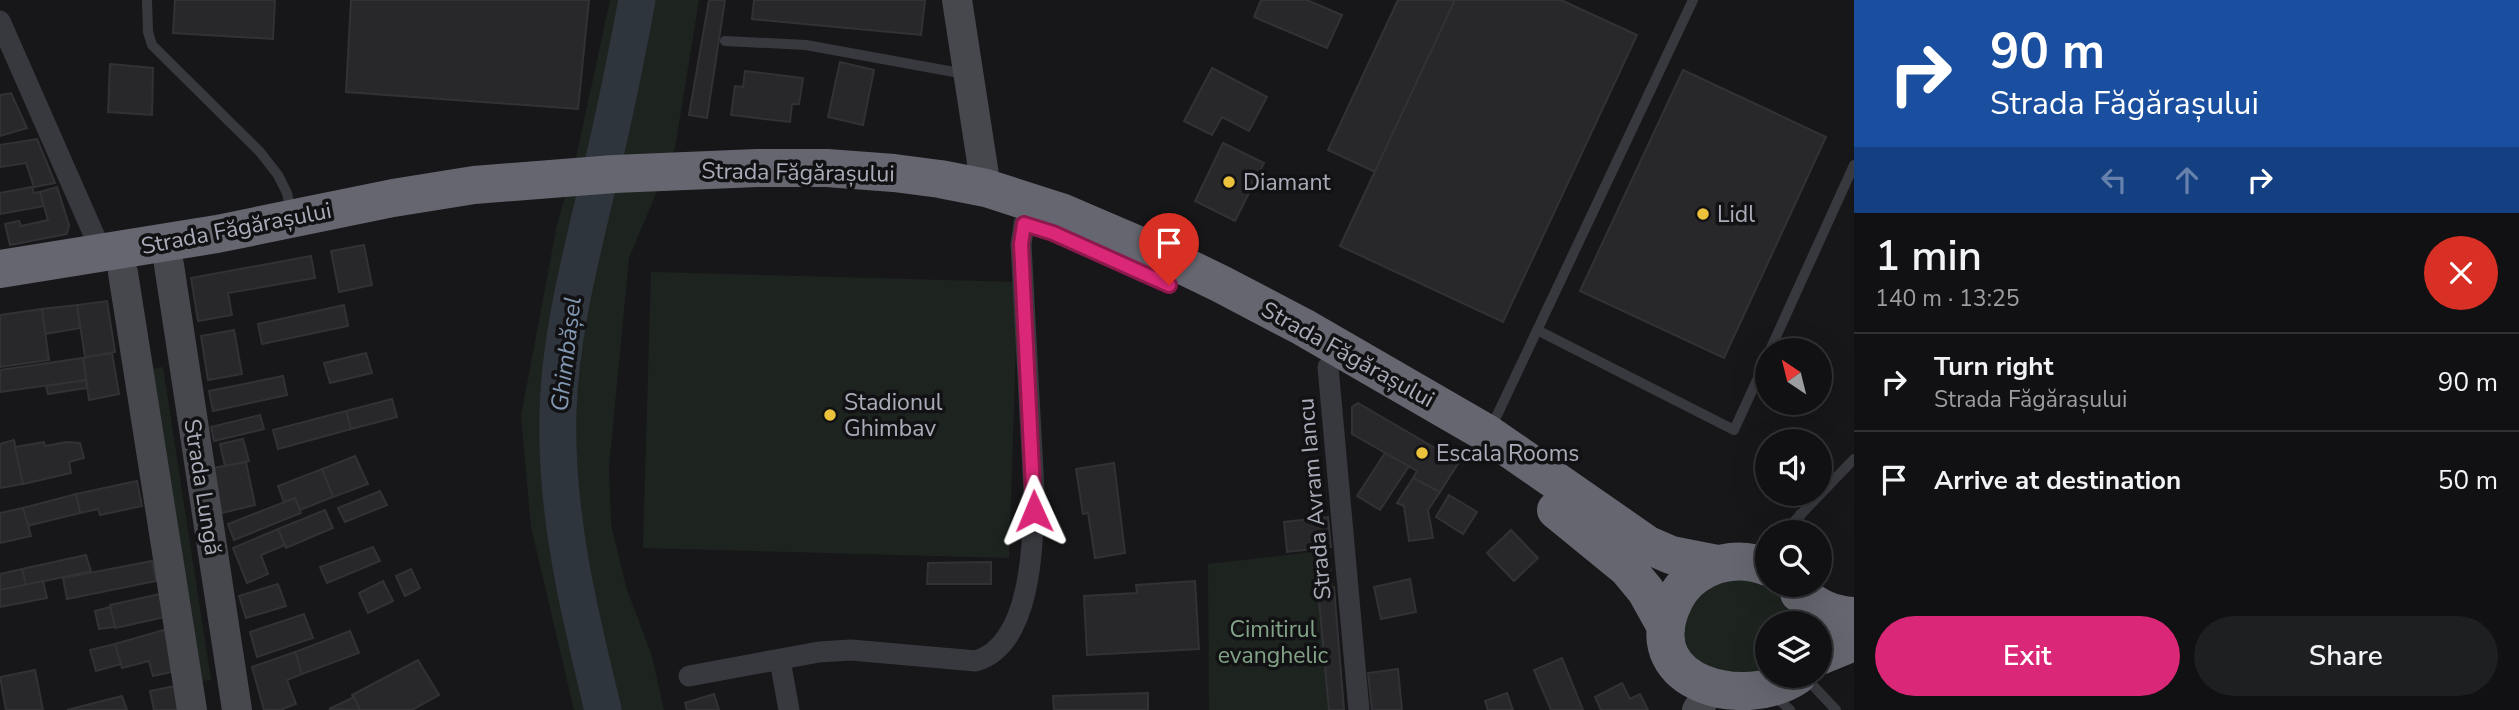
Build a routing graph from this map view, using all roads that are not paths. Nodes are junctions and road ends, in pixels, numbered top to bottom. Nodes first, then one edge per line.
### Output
1 (147, 0) edge
2 (957, 0) edge
3 (1693, 0) edge
4 (0, 22) edge
5 (725, 41) dead end
6 (970, 74) junction
7 (1854, 165) edge
8 (681, 181) junction
9 (986, 188) junction
10 (533, 191) junction
11 (293, 218) junction
12 (1024, 224) junction
13 (113, 263) junction
14 (169, 265) junction
15 (0, 269) edge
16 (0, 292) edge
17 (1537, 330) junction
18 (1775, 338) edge
19 (1328, 368) junction
20 (1755, 384) edge
21 (1488, 434) junction
22 (1854, 459) edge
23 (1800, 513) junction
24 (1794, 520) edge
25 (1799, 520) edge
26 (1755, 561) edge
27 (1717, 564) junction
28 (1800, 600) edge
29 (1854, 616) edge
30 (1666, 627) junction
31 (1854, 642) edge
32 (1832, 651) edge
33 (780, 660) junction
34 (689, 676) dead end
35 (1792, 689) edge
36 (236, 699) edge
37 (191, 703) edge
38 (1701, 704) edge
39 (789, 710) edge
40 (1359, 710) edge
41 (1836, 710) edge

1 - 11 lane
2 - 6 street
3 - 17 lane
4 - 13 street, Strada Lungă
5 - 6 lane
6 - 9 street
7 - 18 lane
8 - 9 highway, Strada Făgărașului
8 - 10 highway, Strada Făgărașului
8 - 12 highway, Strada Făgărașului
9 - 21 highway, Strada Făgărașului
10 - 11 highway, Strada Făgărașului
10 - 14 highway, Strada Făgărașului
11 - 13 highway, Strada Făgărașului
12 - 19 highway, Strada Făgărașului
12 - 33 street
13 - 14 highway, Strada Făgărașului
13 - 15 highway, Strada Făgărașului
13 - 16 highway, Strada Făgărașului
13 - 37 street, Strada Lungă
14 - 36 street, Strada Lungă
17 - 20 lane
17 - 21 lane
19 - 30 highway, Strada Făgărașului
19 - 40 street, Strada Avram Iancu
21 - 27 highway, Strada Făgărașului
22 - 23 lane
23 - 24 lane
23 - 25 lane
26 - 27 highway, Strada Făgărașului
27 - 30 highway, Strada Făgărașului
28 - 29 highway
30 - 38 highway, Strada Făgărașului
31 - 32 highway
33 - 34 street
33 - 39 street
35 - 38 highway, Strada Făgărașului
35 - 41 lane
36 - 37 street

